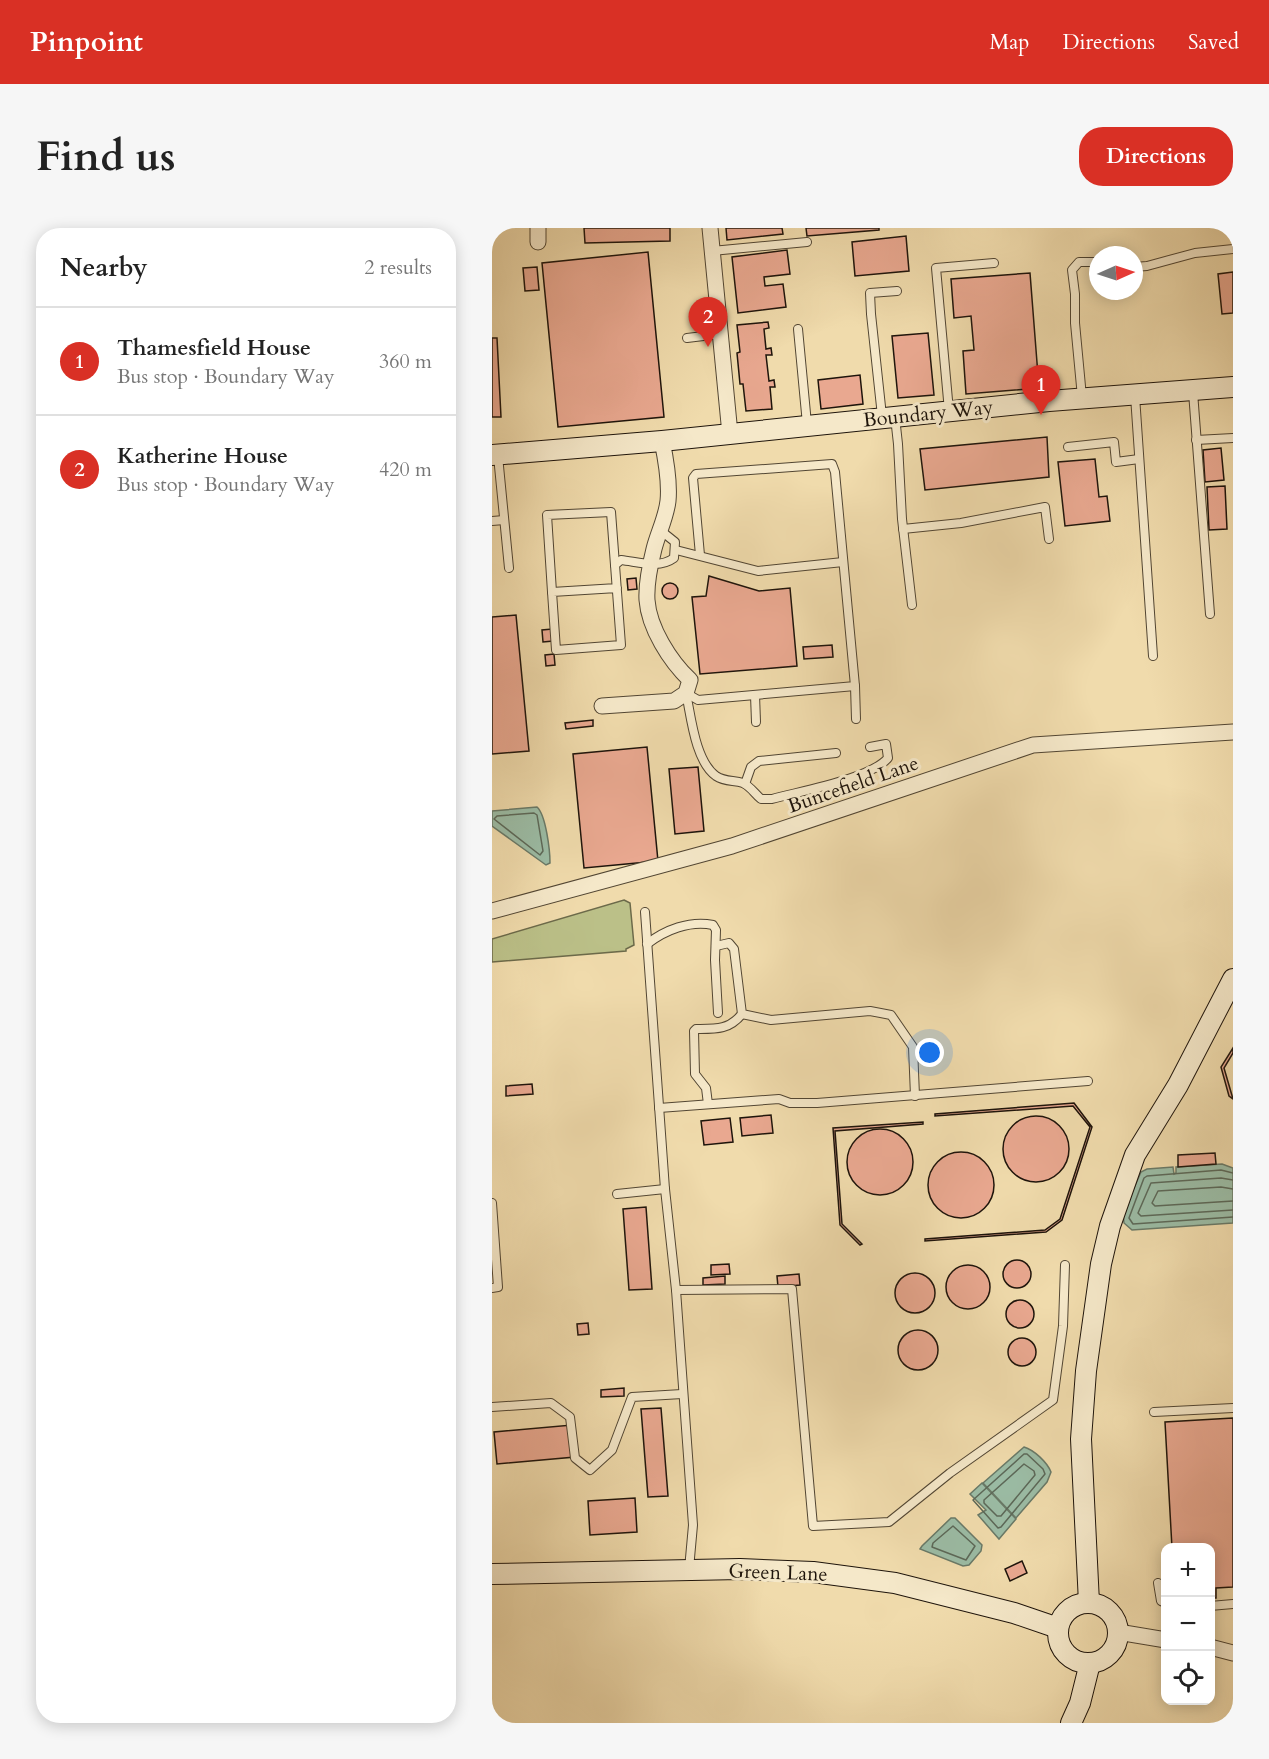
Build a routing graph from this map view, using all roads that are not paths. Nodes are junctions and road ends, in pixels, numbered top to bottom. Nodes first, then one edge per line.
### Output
1 (710, 228) edge
2 (807, 242) dead end
3 (1233, 249) edge
4 (712, 251) junction
5 (1089, 262) edge
6 (994, 263) dead end
7 (1143, 266) edge
8 (897, 291) dead end
9 (798, 329) dead end
10 (720, 334) junction
11 (687, 338) dead end
12 (1233, 387) edge
13 (1192, 390) junction
14 (1135, 394) junction
15 (1082, 398) junction
16 (949, 411) junction
17 (888, 417) junction
18 (808, 426) junction
19 (730, 434) junction
20 (1233, 438) edge
21 (1196, 440) junction
22 (663, 441) junction
23 (1068, 447) dead end
24 (495, 455) edge
25 (1139, 459) junction
26 (504, 520) junction
27 (492, 521) edge
28 (903, 529) junction
29 (660, 530) junction
30 (1049, 539) dead end
31 (676, 550) junction
32 (700, 555) junction
33 (843, 562) junction
34 (651, 564) junction
35 (615, 565) junction
36 (509, 568) dead end
37 (617, 588) junction
38 (552, 592) junction
39 (912, 605) dead end
40 (1210, 614) dead end
41 (1153, 656) dead end
42 (855, 686) junction
43 (686, 693) junction
44 (755, 695) junction
45 (602, 706) dead end
46 (856, 719) dead end
47 (756, 722) dead end
48 (1233, 732) edge
49 (870, 747) dead end
50 (836, 753) dead end
51 (745, 784) junction
52 (492, 911) edge
53 (645, 912) dead end
54 (647, 944) junction
55 (716, 946) junction
56 (1233, 979) edge
57 (718, 1013) dead end
58 (742, 1014) junction
59 (1088, 1081) dead end
60 (915, 1096) junction
61 (708, 1104) junction
62 (659, 1108) junction
63 (665, 1189) junction
64 (617, 1194) dead end
65 (492, 1203) edge
66 (1065, 1265) dead end
67 (492, 1287) edge
68 (675, 1290) junction
69 (682, 1394) junction
70 (492, 1407) edge
71 (1233, 1408) edge
72 (1154, 1412) dead end
73 (688, 1570) junction
74 (492, 1574) edge
75 (1158, 1583) dead end
76 (1161, 1601) edge
77 (1089, 1603) junction
78 (1233, 1604) edge
79 (1215, 1606) edge
80 (1058, 1628) junction
81 (1118, 1632) junction
82 (1161, 1639) edge
83 (1215, 1648) edge
84 (1233, 1653) edge
85 (1090, 1664) junction
86 (1071, 1723) edge

1 - 4 street
2 - 4 lane
3 - 7 lane
4 - 10 street
5 - 15 lane
6 - 16 lane
8 - 17 lane
9 - 18 lane
10 - 11 lane
10 - 19 street
12 - 13 street, Boundary Way
13 - 14 street, Boundary Way
13 - 21 lane
14 - 15 street, Boundary Way
14 - 25 lane
15 - 16 street, Boundary Way
16 - 17 street, Boundary Way
17 - 18 street, Boundary Way
17 - 28 lane
18 - 19 street, Boundary Way
19 - 22 street, Boundary Way
20 - 21 lane
21 - 40 lane
22 - 24 street, Boundary Way
22 - 29 street
23 - 25 lane
24 - 26 lane
25 - 41 lane
26 - 27 lane
26 - 36 lane
28 - 30 lane
28 - 39 lane
29 - 31 lane
29 - 34 street
31 - 32 lane
31 - 34 lane
32 - 33 lane
32 - 33 lane
33 - 42 lane
34 - 35 lane
34 - 43 street
35 - 37 lane
35 - 38 lane
37 - 38 lane
37 - 38 lane
42 - 44 lane
42 - 46 lane
43 - 44 lane
43 - 45 street
43 - 51 lane
44 - 47 lane
48 - 52 street, Buncefield Lane
49 - 51 lane
50 - 51 lane
53 - 54 lane
54 - 55 lane
54 - 62 lane
55 - 57 lane
55 - 58 lane
56 - 77 street
58 - 60 lane
58 - 61 lane
59 - 60 lane
60 - 61 lane
61 - 62 lane
62 - 63 lane
63 - 64 lane
63 - 68 lane
65 - 67 lane
66 - 68 lane
68 - 69 lane
69 - 70 lane
69 - 73 lane
71 - 72 lane
73 - 74 street, Green Lane
73 - 80 street, Green Lane
75 - 76 lane
77 - 80 street
77 - 81 street
78 - 79 lane
80 - 85 street
81 - 82 street
81 - 85 street
83 - 84 street
85 - 86 street

